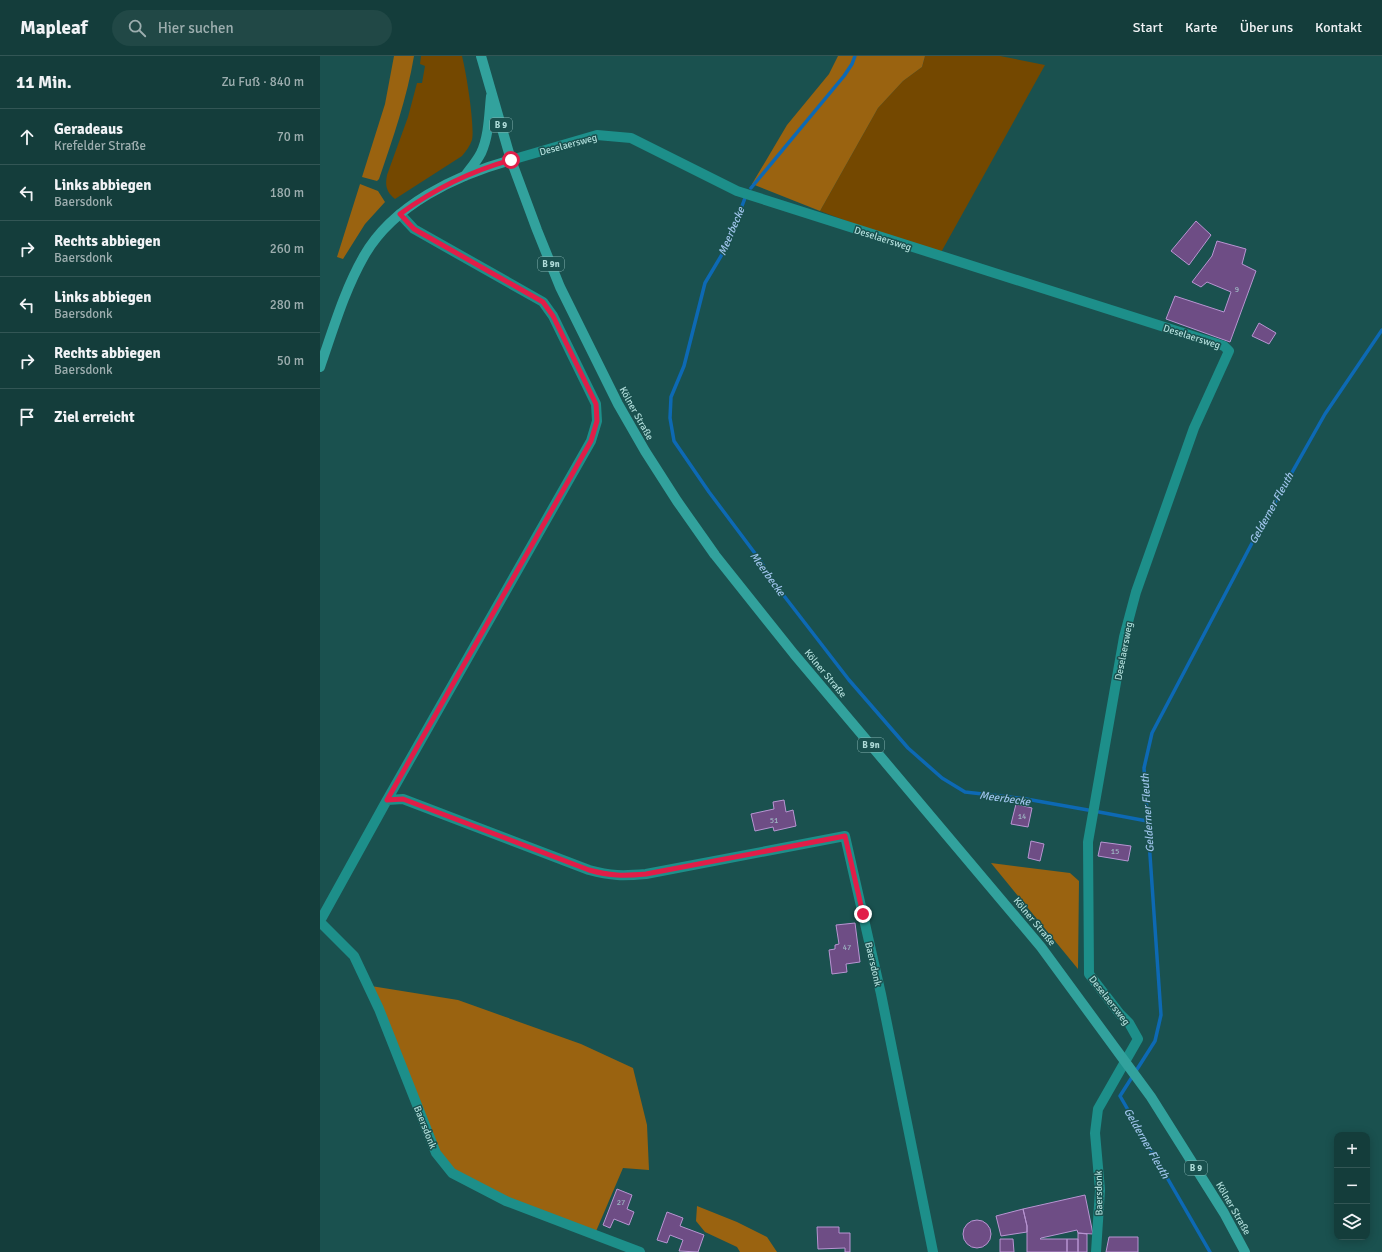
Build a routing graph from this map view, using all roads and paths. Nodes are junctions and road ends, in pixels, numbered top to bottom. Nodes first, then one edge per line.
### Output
1 (481, 56) edge
2 (491, 90) junction
3 (511, 160) junction
4 (465, 176) junction
5 (400, 214) junction
6 (320, 367) edge
7 (387, 800) junction
8 (320, 921) edge
9 (1118, 1051) joint
10 (1098, 1109) joint
11 (640, 1252) edge
12 (933, 1252) edge
13 (1096, 1252) edge
14 (1246, 1252) edge

1 - 2 main road, Kölner Straße / B 9
2 - 3 main road, Kölner Straße / B 9
2 - 4 main road
3 - 4 main road
3 - 9 main road, Kölner Straße / B 9n
3 - 10 street, Deselaersweg
4 - 5 main road
5 - 6 main road
5 - 7 street, Baersdonk
7 - 8 street, Baersdonk
7 - 12 street, Baersdonk
8 - 11 street, Baersdonk
9 - 14 main road, Kölner Straße / B 9
10 - 13 street, Baersdonk

